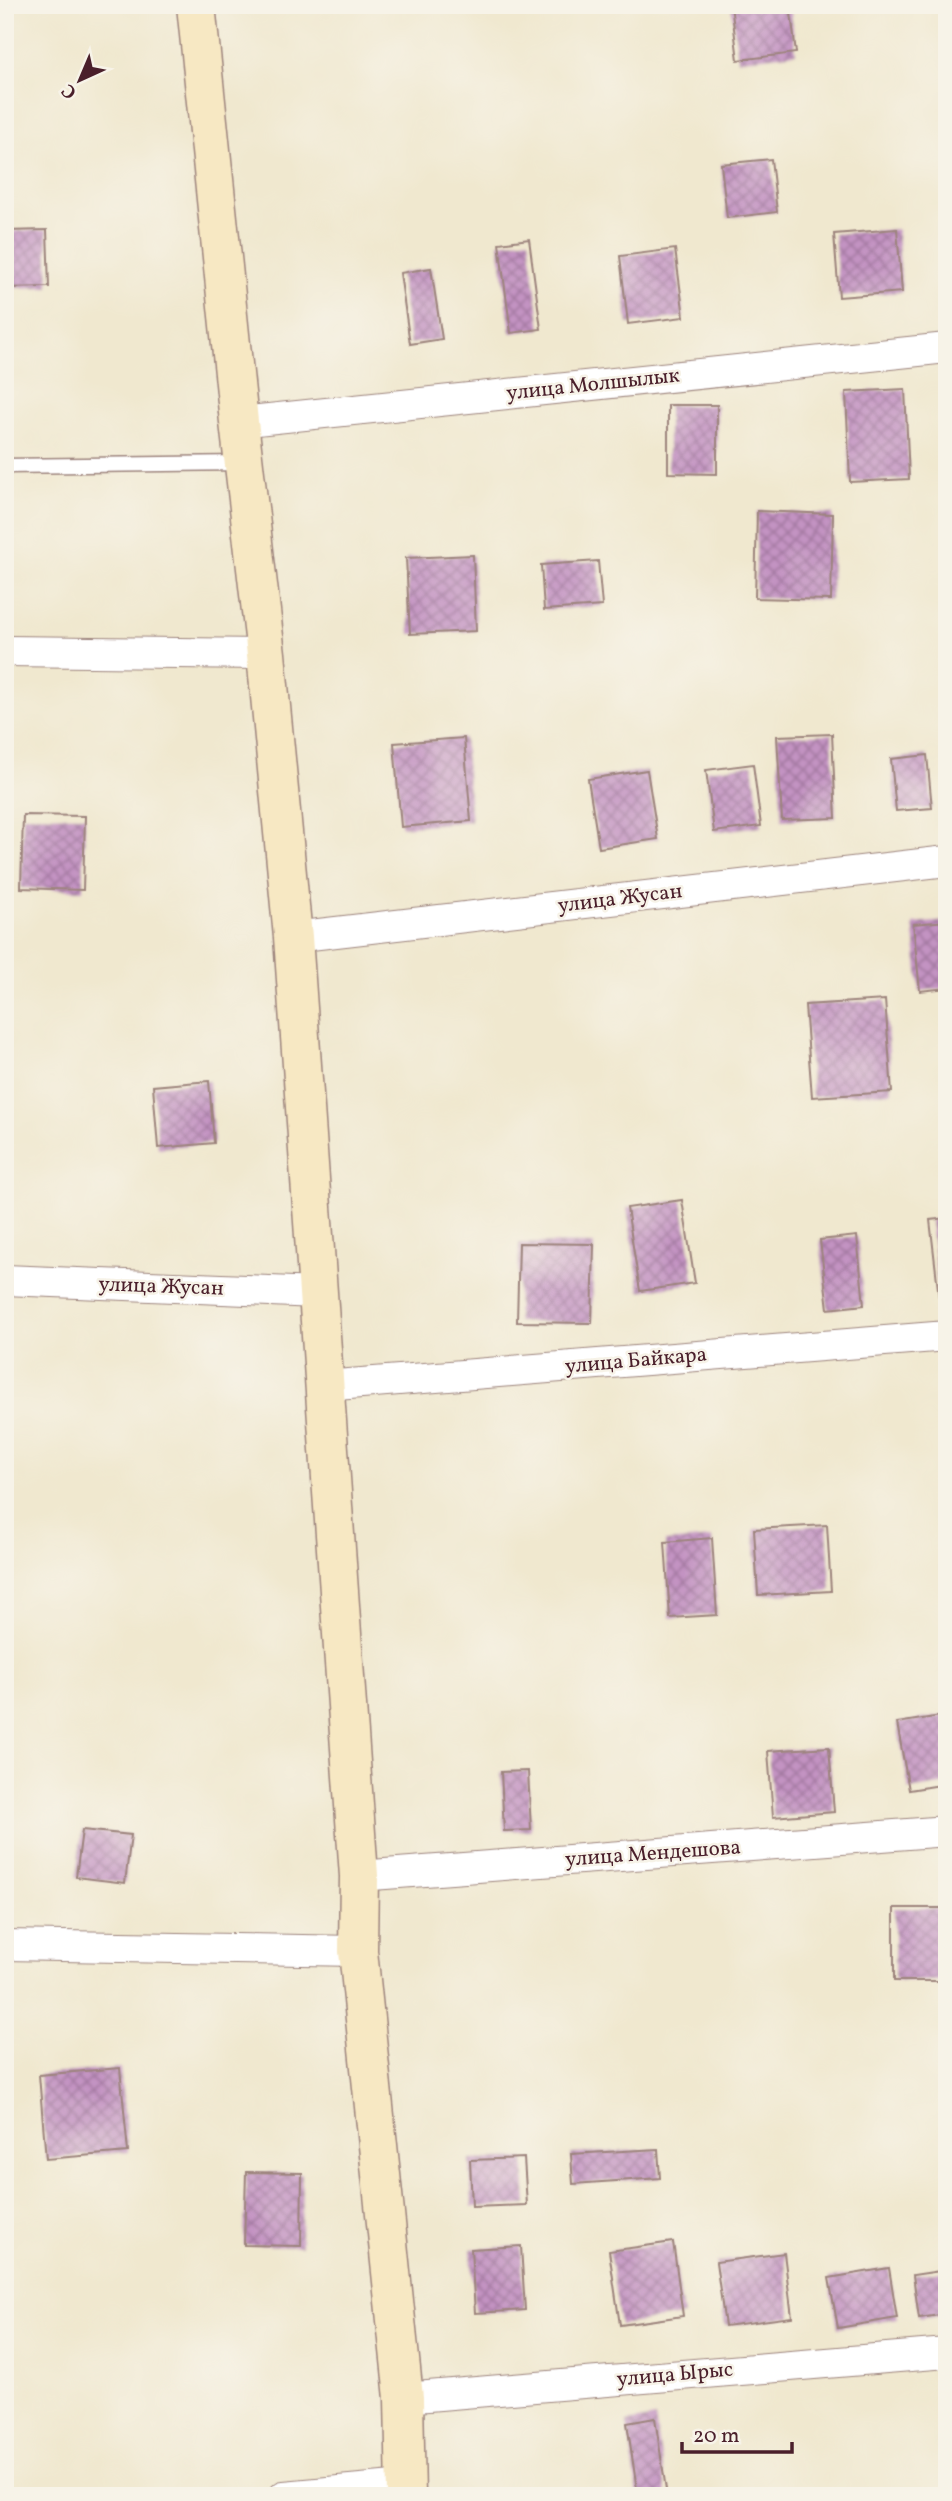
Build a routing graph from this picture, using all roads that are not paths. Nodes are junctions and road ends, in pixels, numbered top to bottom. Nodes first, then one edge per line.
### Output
1 (196, 5) edge
2 (947, 348) edge
3 (239, 422) junction
4 (244, 463) junction
5 (5, 466) edge
6 (5, 651) edge
7 (266, 654) junction
8 (947, 861) edge
9 (293, 937) junction
10 (5, 1280) edge
11 (317, 1293) junction
12 (947, 1336) edge
13 (324, 1386) junction
14 (947, 1831) edge
15 (359, 1876) junction
16 (5, 1945) edge
17 (358, 1951) junction
18 (947, 2353) edge
19 (404, 2398) junction
20 (406, 2490) edge
21 (284, 2496) edge

1 - 3 main road
2 - 3 street, улица Молшылык
3 - 4 main road
4 - 5 lane
4 - 7 main road
6 - 7 street
7 - 9 main road
8 - 9 street, улица Жусан
9 - 11 main road
10 - 11 street, улица Жусан
11 - 13 main road
12 - 13 street, улица Байкара
13 - 15 main road
14 - 15 street, улица Мендешова
15 - 17 main road
16 - 17 street
17 - 19 main road
18 - 19 street, улица Ырыс
19 - 20 main road
20 - 21 street

